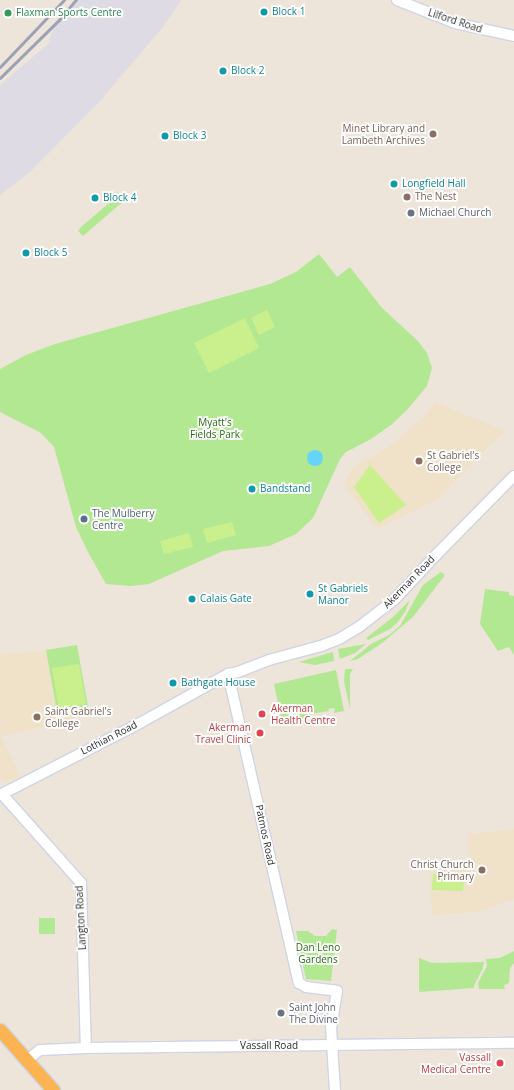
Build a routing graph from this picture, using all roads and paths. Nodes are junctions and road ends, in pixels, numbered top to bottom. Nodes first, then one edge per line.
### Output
1 (397, 0) edge
2 (514, 36) edge
3 (514, 476) edge
4 (238, 672) junction
5 (217, 682) junction
6 (231, 687) junction
7 (1, 794) edge
8 (0, 1030) edge
9 (514, 1043) edge
10 (333, 1046) junction
11 (86, 1048) junction
12 (27, 1060) junction
13 (53, 1090) edge
14 (335, 1090) edge

1 - 2 street, Lilford Road
3 - 4 street, Akerman Road
4 - 5 street, Akerman Road
4 - 6 street
5 - 6 street
5 - 7 street, Lothian Road
6 - 10 street, Patmos Road
7 - 11 street, Langton Road
8 - 12 highway
9 - 10 street, Vassall Road
10 - 11 street, Vassall Road
10 - 14 street
11 - 12 street, Vassall Road
12 - 13 highway

